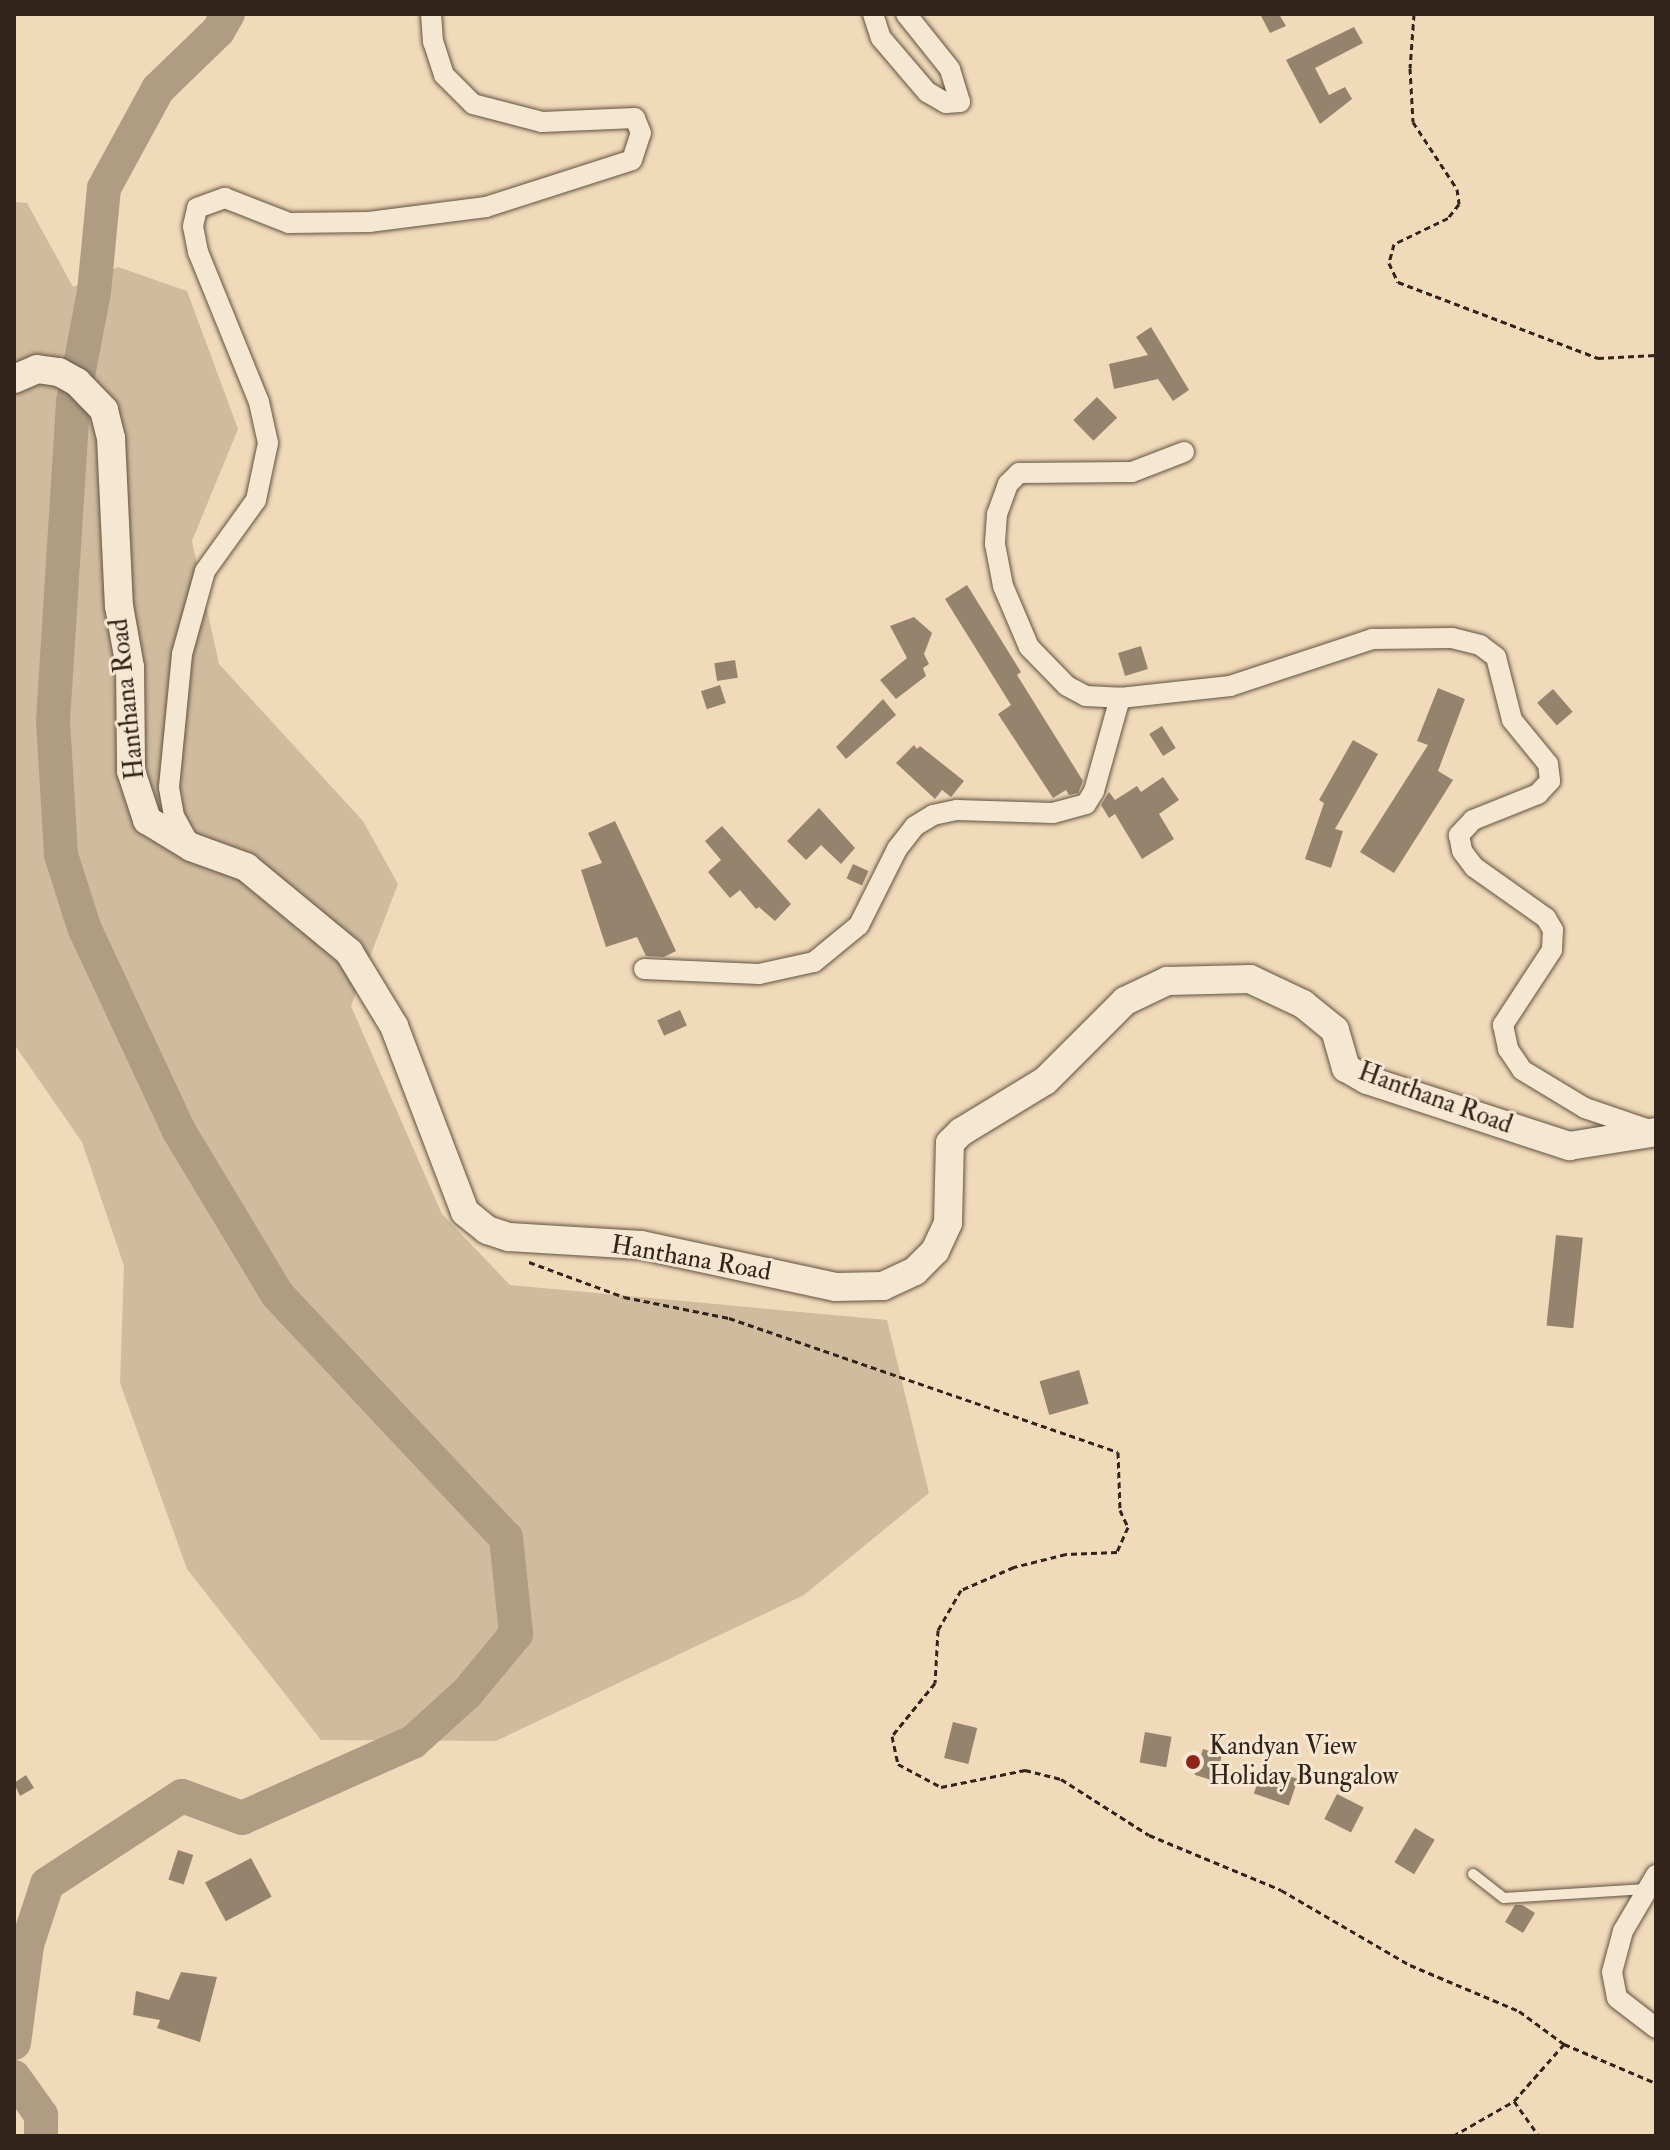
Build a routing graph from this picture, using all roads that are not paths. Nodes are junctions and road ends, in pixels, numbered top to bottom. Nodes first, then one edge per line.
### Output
1 (431, 14) edge
2 (873, 14) edge
3 (906, 14) edge
4 (14, 379) edge
5 (1184, 452) dead end
6 (1120, 698) junction
7 (191, 847) junction
8 (644, 969) dead end
9 (1656, 1132) edge
10 (1473, 1874) dead end
11 (1651, 1882) edge
12 (1656, 2028) edge

1 - 7 street
2 - 3 street
4 - 7 street, Hanthana Road
5 - 6 street
6 - 8 street
6 - 9 street
7 - 9 street, Hanthana Road
10 - 11 lane
11 - 12 street

